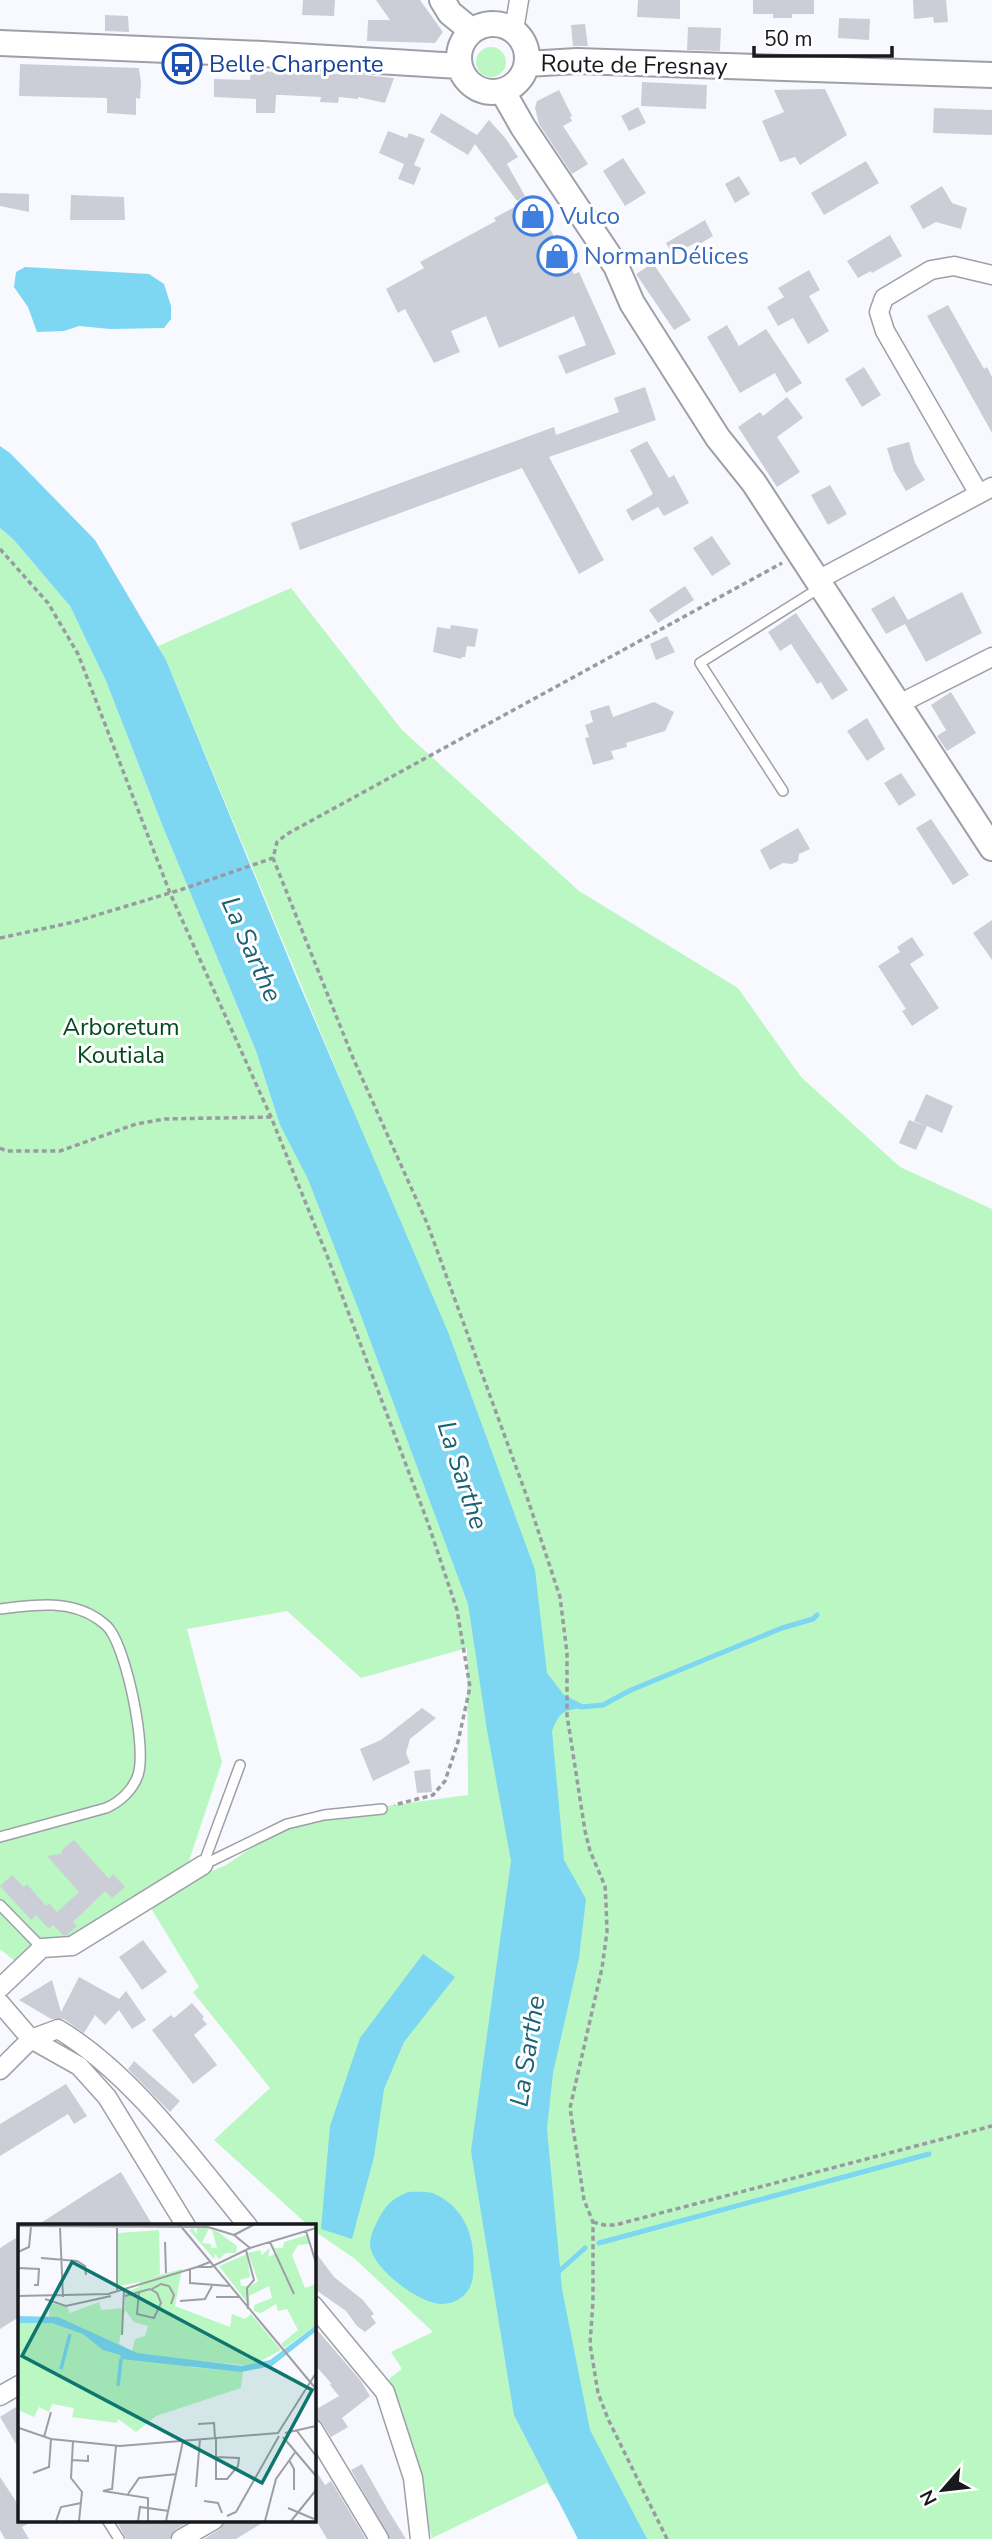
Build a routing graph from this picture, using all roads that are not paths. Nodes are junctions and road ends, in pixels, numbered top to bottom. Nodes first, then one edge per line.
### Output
1 (442, 0) edge
2 (519, 0) edge
3 (514, 30) junction
4 (472, 31) junction
5 (0, 43) edge
6 (527, 64) junction
7 (459, 66) junction
8 (992, 75) edge
9 (503, 92) junction
10 (992, 275) edge
11 (985, 490) edge
12 (819, 584) junction
13 (992, 657) edge
14 (899, 704) junction
15 (783, 791) dead end
16 (989, 837) edge
17 (0, 1609) edge
18 (240, 1765) dead end
19 (382, 1809) road end
20 (0, 1837) edge
21 (203, 1865) junction
22 (0, 1905) edge
23 (42, 1948) junction
24 (0, 1987) edge
25 (0, 2003) edge
26 (31, 2039) junction
27 (0, 2070) edge
28 (185, 2224) edge
29 (246, 2224) edge
30 (315, 2307) edge
31 (18, 2386) edge
32 (0, 2396) edge
33 (315, 2436) edge
34 (321, 2458) edge
35 (108, 2522) edge
36 (211, 2522) edge
37 (119, 2539) edge
38 (181, 2539) edge
39 (379, 2539) edge
40 (420, 2539) edge

1 - 4 street
2 - 3 street
3 - 4 street
3 - 6 street
4 - 7 street
5 - 7 street
6 - 8 street, Route de Fresnay
6 - 9 street
7 - 9 street
9 - 12 street
10 - 11 street
11 - 12 street
12 - 14 street
12 - 15 lane
13 - 14 street
14 - 16 street
17 - 20 lane
18 - 21 lane
19 - 21 lane
21 - 23 street
22 - 23 lane
23 - 24 street
25 - 26 street
26 - 27 street
26 - 28 street
26 - 29 street
30 - 40 street
31 - 32 street
33 - 34 street
34 - 39 street
35 - 37 lane
36 - 38 street

